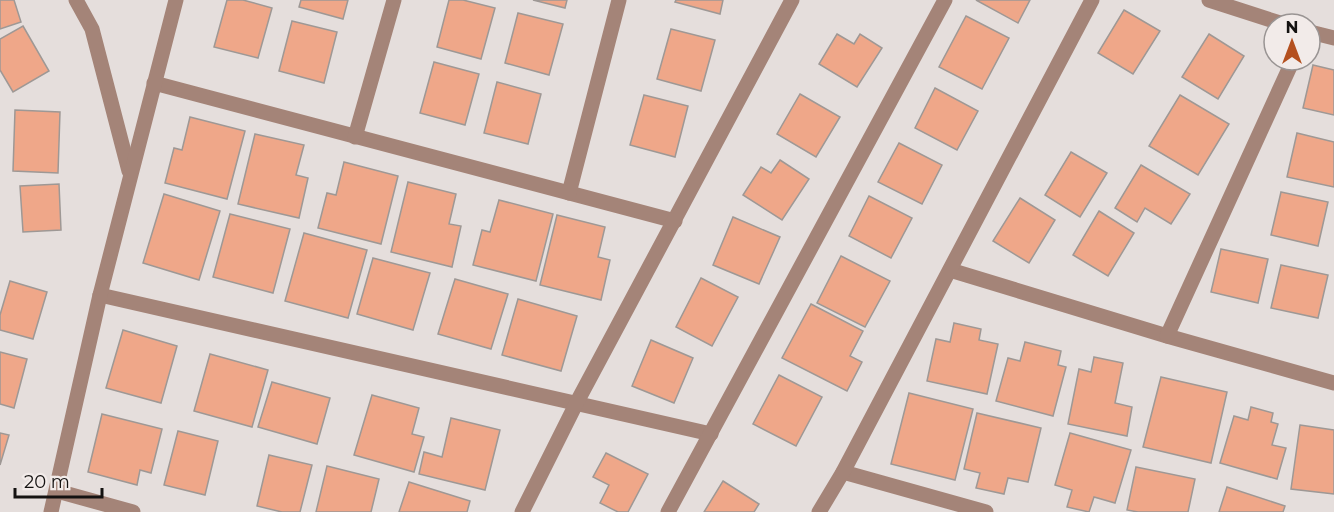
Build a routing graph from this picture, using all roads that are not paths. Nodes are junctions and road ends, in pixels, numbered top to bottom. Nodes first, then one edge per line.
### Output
1 (76, 0) edge
2 (176, 0) edge
3 (394, 0) edge
4 (619, 0) edge
5 (792, 0) edge
6 (945, 0) edge
7 (1092, 0) edge
8 (1209, 0) edge
9 (1262, 17) edge
10 (1288, 72) edge
11 (154, 83) junction
12 (355, 137) junction
13 (130, 174) junction
14 (569, 193) junction
15 (675, 221) junction
16 (950, 270) junction
17 (100, 295) junction
18 (1167, 336) junction
19 (1334, 383) edge
20 (577, 402) junction
21 (711, 434) junction
22 (843, 472) junction
23 (57, 491) junction
24 (51, 512) edge
25 (133, 512) edge
26 (522, 512) edge
27 (668, 512) edge
28 (819, 512) edge
29 (986, 512) edge

1 - 13 street
2 - 11 street
3 - 12 street
4 - 14 street
5 - 15 street
6 - 21 street
7 - 16 street
8 - 9 street
10 - 18 street
11 - 12 street
11 - 13 street
12 - 14 street
13 - 17 street
14 - 15 street
15 - 20 street
16 - 18 street
16 - 22 street
17 - 20 street
17 - 23 street
18 - 19 street
20 - 21 street
20 - 26 street
21 - 27 street
22 - 28 street
22 - 29 street
23 - 24 street
23 - 25 street

